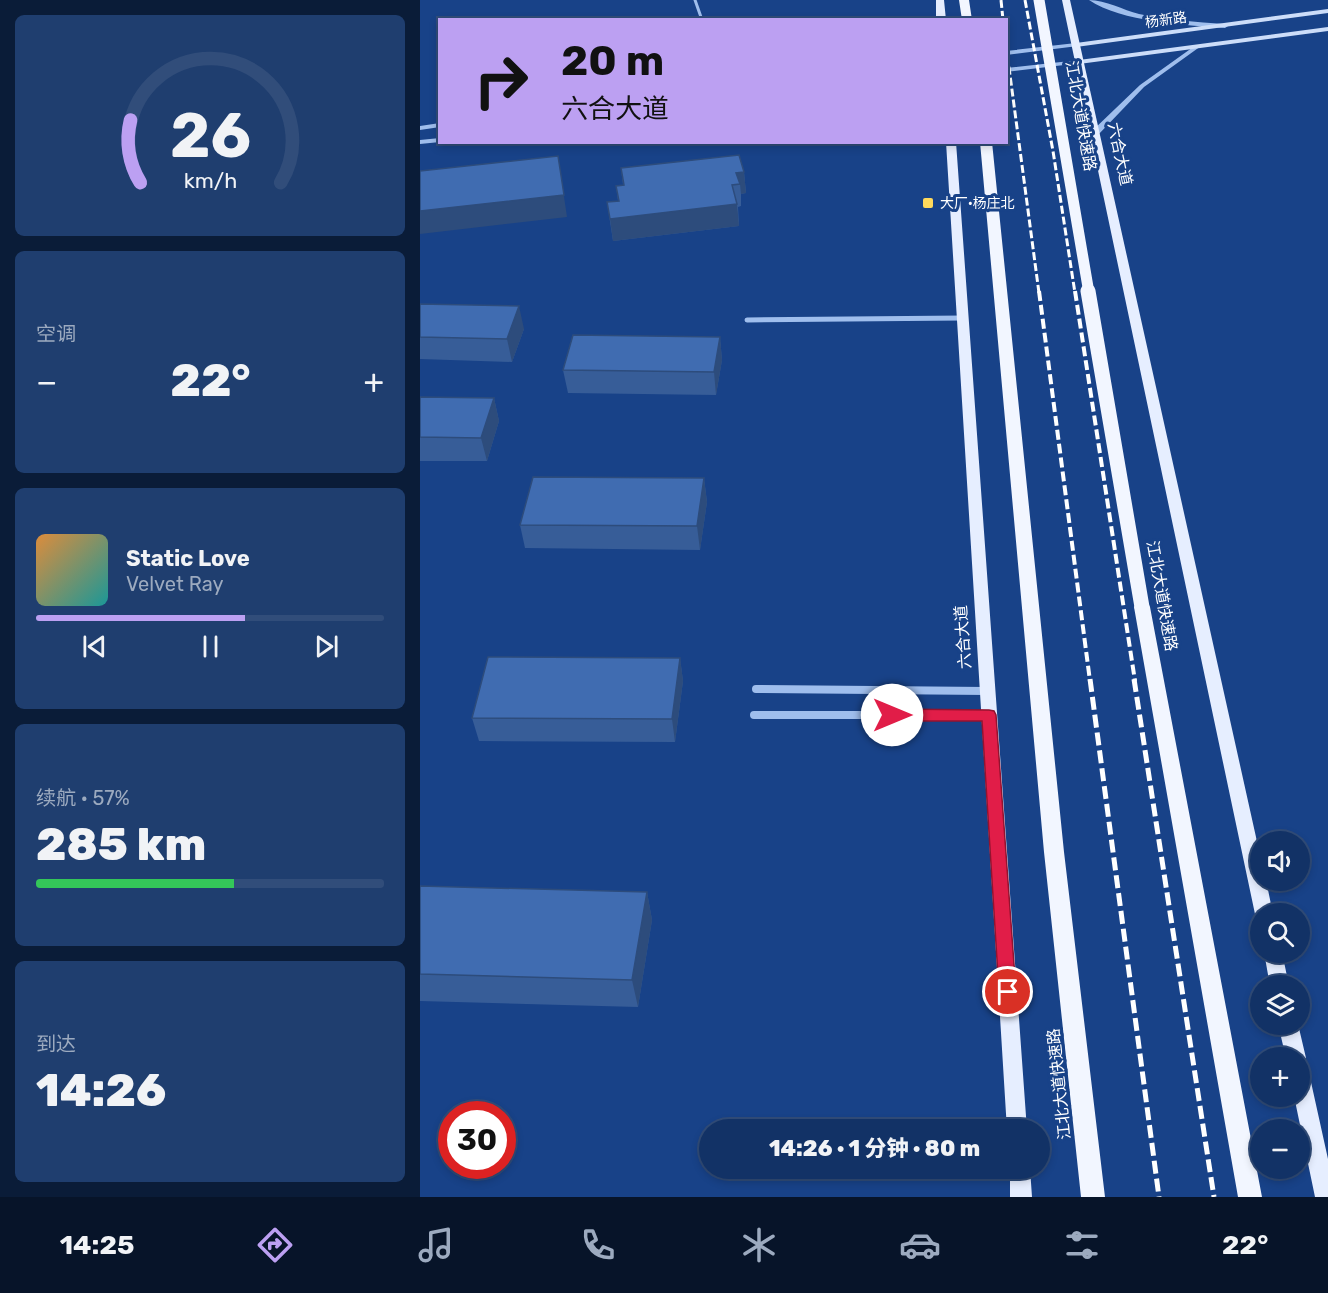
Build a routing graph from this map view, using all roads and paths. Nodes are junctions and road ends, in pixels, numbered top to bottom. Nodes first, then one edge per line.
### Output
1 (695, 0) edge
2 (940, 0) edge
3 (964, 0) edge
4 (1039, 0) edge
5 (1066, 0) edge
6 (1092, 0) edge
7 (1328, 12) edge
8 (701, 18) edge
9 (941, 18) edge
10 (967, 18) edge
11 (1225, 26) junction
12 (1328, 29) edge
13 (1076, 45) junction
14 (1198, 46) junction
15 (1008, 53) edge
16 (1079, 62) junction
17 (1008, 70) edge
18 (438, 125) edge
19 (420, 128) edge
20 (1094, 134) junction
21 (438, 140) edge
22 (420, 142) edge
23 (951, 144) edge
24 (986, 144) edge
25 (963, 318) junction
26 (747, 320) dead end
27 (756, 689) dead end
28 (987, 691) junction
29 (754, 714) dead end
30 (989, 715) junction
31 (1262, 903) edge
32 (1306, 1107) edge
33 (1016, 1119) edge
34 (1021, 1179) edge
35 (1022, 1197) edge
36 (1093, 1197) edge
37 (1250, 1197) edge
38 (1326, 1197) edge

1 - 8 lane
2 - 9 main road
3 - 10 highway
4 - 37 highway, 江北大道快速路, bridge
5 - 13 main road, 六合大道
6 - 11 street
7 - 11 main road, 杨新路
11 - 13 main road, 杨新路
12 - 14 main road, 杨新路
13 - 15 street, 杨新路
13 - 16 main road, 六合大道
14 - 16 main road, 杨新路
14 - 20 street
16 - 17 street, 杨新路
16 - 20 main road, 六合大道
18 - 19 street
20 - 31 main road, 六合大道
21 - 22 street
23 - 25 main road, 六合大道
24 - 36 highway, 江北大道快速路
25 - 26 street
25 - 28 main road, 六合大道
27 - 28 street
28 - 30 main road, 六合大道
29 - 30 street
30 - 33 main road, 六合大道
32 - 38 main road
34 - 35 main road

